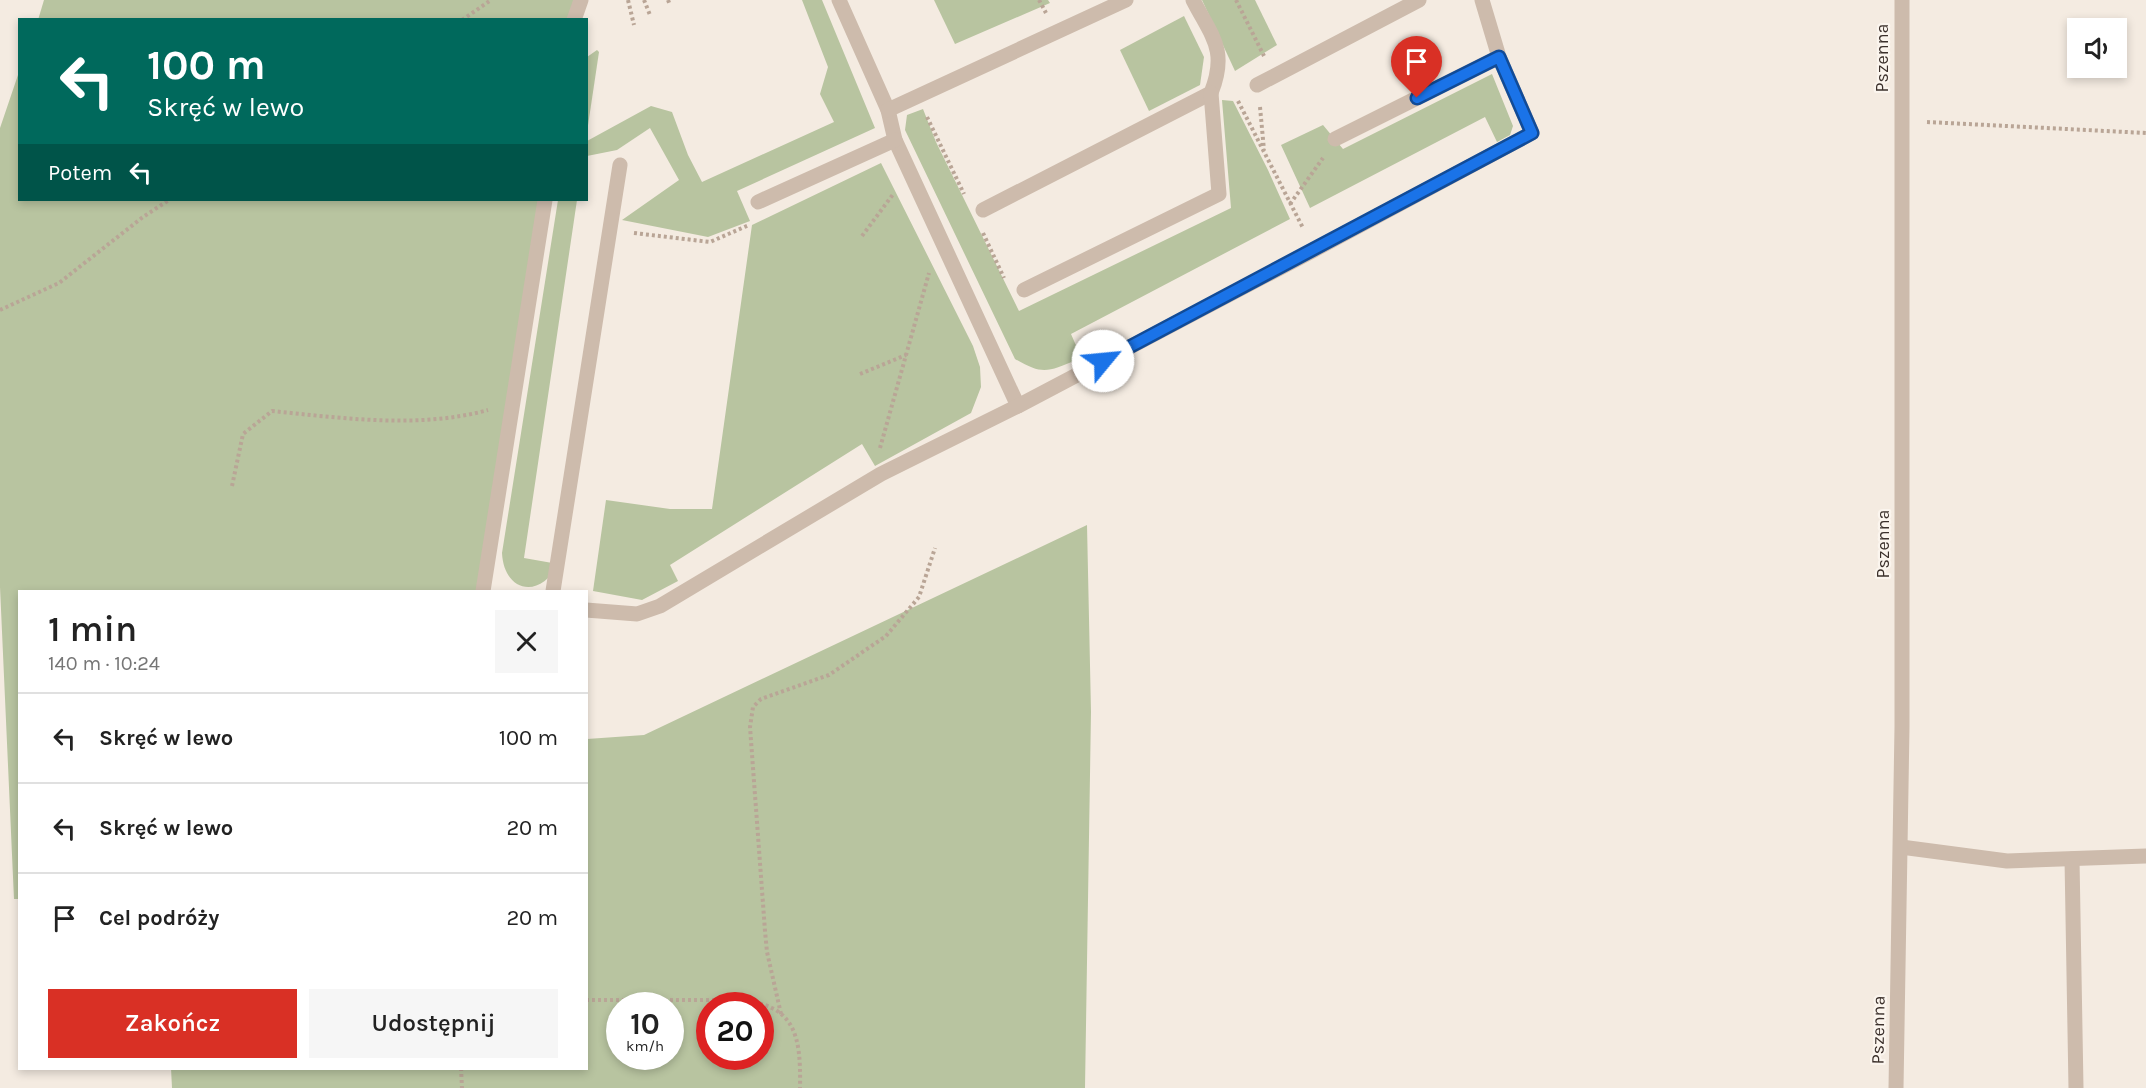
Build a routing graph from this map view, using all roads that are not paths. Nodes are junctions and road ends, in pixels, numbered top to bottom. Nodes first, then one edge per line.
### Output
1 (581, 0) edge
2 (839, 0) edge
3 (1126, 0) edge
4 (1193, 0) edge
5 (1419, 0) edge
6 (1482, 0) edge
7 (1902, 0) edge
8 (575, 18) edge
9 (1499, 57) junction
10 (1257, 85) road end
11 (1210, 93) junction
12 (888, 110) junction
13 (895, 140) junction
14 (1335, 140) road end
15 (620, 165) dead end
16 (545, 201) edge
17 (758, 202) dead end
18 (983, 210) dead end
19 (1024, 290) dead end
20 (1018, 406) junction
21 (483, 590) edge
22 (553, 590) edge
23 (588, 610) edge
24 (1901, 847) junction
25 (2146, 856) edge
26 (2072, 859) junction
27 (1896, 1088) edge
28 (2076, 1088) edge

1 - 8 street
2 - 12 street
3 - 12 street
4 - 11 street
5 - 10 street
6 - 9 street
7 - 24 street, Pszenna
9 - 14 street
9 - 20 street
11 - 18 street
11 - 19 street
12 - 13 street
13 - 17 street
13 - 20 street
15 - 22 street
16 - 21 street
20 - 23 street
24 - 26 street
24 - 27 street, Pszenna
25 - 26 street
26 - 28 street

